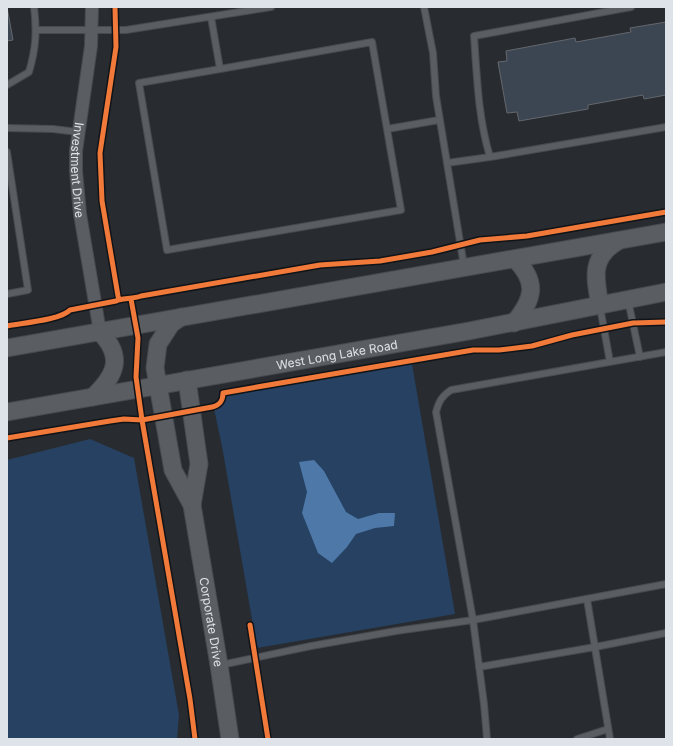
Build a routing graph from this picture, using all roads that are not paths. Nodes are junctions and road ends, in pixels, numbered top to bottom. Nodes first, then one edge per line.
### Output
1 (34, 7) edge
2 (92, 7) edge
3 (271, 7) edge
4 (424, 7) edge
5 (631, 7) edge
6 (211, 16) junction
7 (36, 30) junction
8 (92, 30) junction
9 (220, 69) junction
10 (7, 85) edge
11 (439, 120) junction
12 (666, 127) edge
13 (7, 128) edge
14 (387, 129) junction
15 (78, 132) junction
16 (7, 152) edge
17 (490, 157) junction
18 (447, 163) junction
19 (666, 232) edge
20 (618, 240) junction
21 (515, 259) junction
22 (464, 268) junction
23 (666, 292) edge
24 (7, 294) edge
25 (628, 300) junction
26 (600, 305) junction
27 (181, 317) junction
28 (514, 323) junction
29 (100, 332) junction
30 (7, 348) edge
31 (666, 352) edge
32 (640, 357) junction
33 (610, 362) junction
34 (187, 380) junction
35 (157, 385) junction
36 (93, 397) junction
37 (7, 412) edge
38 (192, 505) junction
39 (666, 584) edge
40 (587, 599) junction
41 (473, 620) junction
42 (666, 633) edge
43 (595, 647) junction
44 (219, 665) junction
45 (479, 667) junction
46 (608, 729) junction
47 (230, 739) edge
48 (487, 739) edge
49 (577, 739) edge
50 (610, 739) edge

1 - 7 lane
2 - 8 street, Investment Drive
3 - 6 lane
4 - 11 lane
5 - 17 lane
6 - 8 lane
6 - 9 lane
7 - 8 lane
7 - 10 lane
8 - 15 street, Investment Drive
9 - 14 lane
9 - 14 lane
11 - 14 lane
11 - 18 lane
12 - 17 lane
13 - 15 lane
15 - 29 street, Investment Drive
16 - 24 lane
17 - 18 lane
18 - 22 lane
19 - 20 main road
20 - 21 main road
20 - 26 main road
21 - 22 main road
21 - 28 main road
22 - 27 main road
23 - 25 main road, West Long Lake Road
25 - 26 main road, West Long Lake Road
25 - 32 lane
26 - 28 main road, West Long Lake Road
26 - 33 lane
27 - 29 main road
27 - 35 main road, Corporate Drive
28 - 34 main road, West Long Lake Road
29 - 30 main road
29 - 36 main road
31 - 32 lane
32 - 33 lane
33 - 41 lane
34 - 35 main road, West Long Lake Road
34 - 38 main road, Corporate Drive
35 - 36 main road, West Long Lake Road
35 - 38 main road, Corporate Drive
36 - 37 main road, West Long Lake Road
38 - 44 main road, Corporate Drive
39 - 40 lane
40 - 41 lane
40 - 43 lane
41 - 44 lane
41 - 45 lane
42 - 43 lane
43 - 45 lane
43 - 46 lane
44 - 47 main road, Corporate Drive
45 - 48 lane
46 - 49 lane
46 - 50 lane

